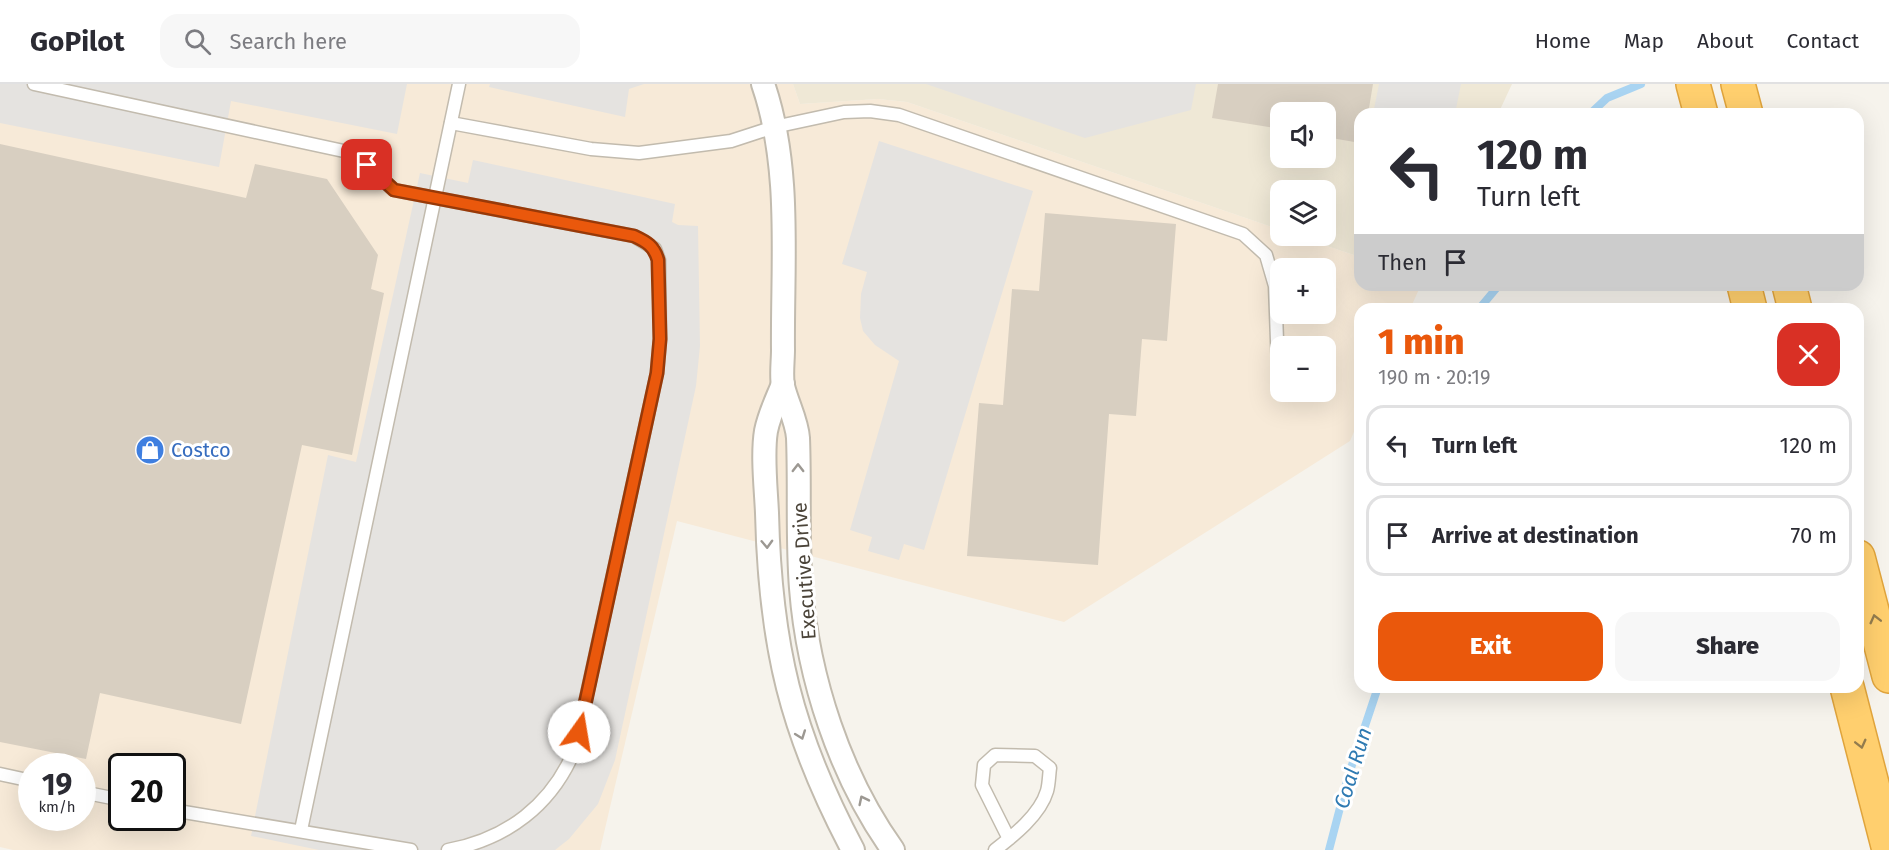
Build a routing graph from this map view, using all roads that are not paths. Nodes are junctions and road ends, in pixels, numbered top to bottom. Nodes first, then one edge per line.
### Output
1 (34, 84) edge
2 (459, 84) edge
3 (764, 84) edge
4 (1693, 84) edge
5 (1699, 108) edge
6 (451, 123) junction
7 (774, 127) junction
8 (435, 196) junction
9 (1277, 336) edge
10 (783, 384) junction
11 (1864, 579) edge
12 (1889, 676) edge
13 (1849, 693) edge
14 (0, 774) edge
15 (18, 778) edge
16 (186, 812) edge
17 (301, 830) junction
18 (1009, 839) junction
19 (411, 850) edge
20 (448, 850) edge
21 (853, 850) edge
22 (893, 850) edge
23 (994, 850) edge
24 (1889, 850) edge

1 - 8 lane
2 - 6 lane
3 - 7 street, Executive Drive
4 - 5 highway
6 - 7 lane
6 - 8 lane
7 - 9 lane
7 - 10 street, Executive Drive
8 - 17 lane
8 - 20 lane
10 -> 21 street, Executive Drive
22 -> 10 street, Executive Drive
12 -> 11 highway
13 -> 24 highway
14 - 15 lane
16 - 17 lane
17 - 19 lane
18 - 18 lane
18 - 23 lane

